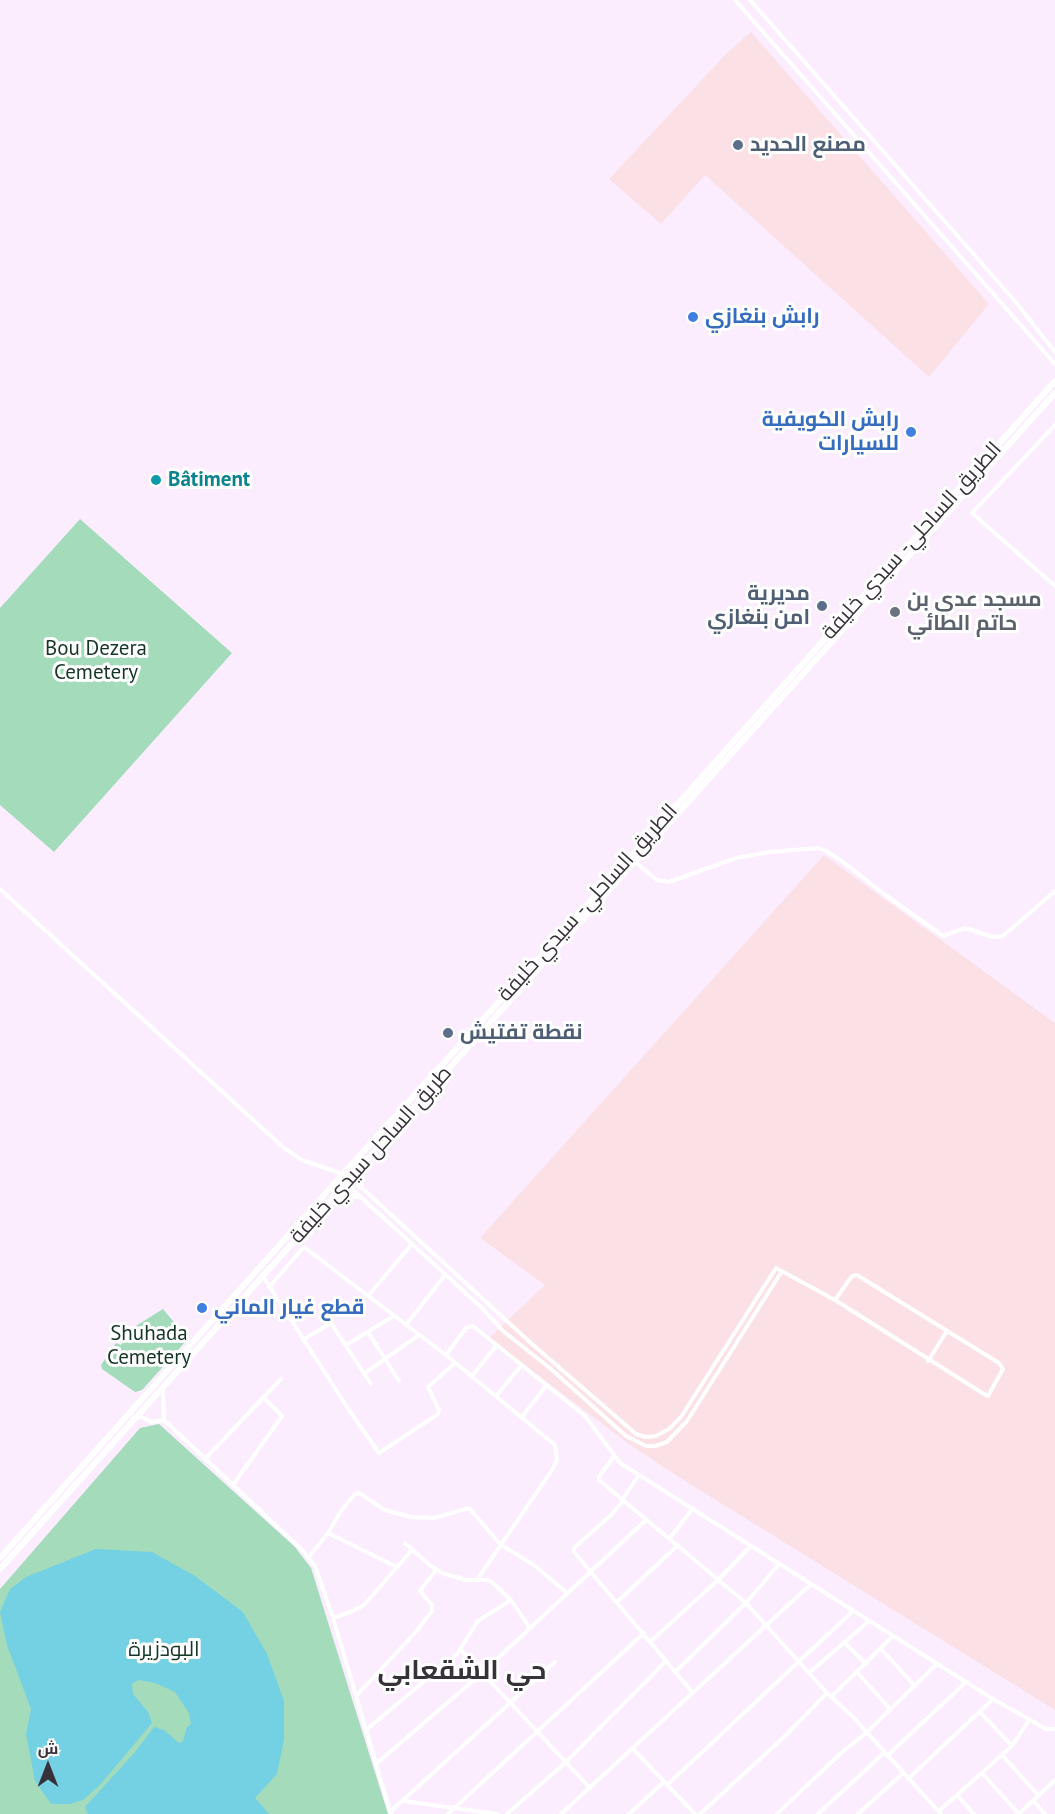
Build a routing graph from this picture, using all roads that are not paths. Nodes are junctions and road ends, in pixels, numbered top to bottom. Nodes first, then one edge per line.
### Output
1 (735, 0) edge
2 (750, 0) edge
3 (1055, 352) edge
4 (1055, 364) edge
5 (1055, 381) edge
6 (1055, 393) edge
7 (1055, 425) edge
8 (1055, 586) edge
9 (635, 862) junction
10 (0, 889) edge
11 (1055, 891) edge
12 (361, 1167) junction
13 (340, 1174) junction
14 (348, 1182) junction
15 (361, 1187) junction
16 (358, 1196) junction
17 (331, 1201) junction
18 (296, 1240) junction
19 (412, 1244) junction
20 (304, 1247) junction
21 (782, 1272) junction
22 (446, 1275) junction
23 (263, 1276) junction
24 (269, 1287) junction
25 (368, 1296) junction
26 (836, 1300) junction
27 (496, 1311) junction
28 (393, 1316) junction
29 (490, 1316) junction
30 (406, 1325) junction
31 (947, 1331) junction
32 (368, 1332) junction
33 (419, 1335) junction
34 (303, 1340) junction
35 (532, 1344) junction
36 (346, 1345) junction
37 (496, 1346) junction
38 (528, 1350) junction
39 (446, 1355) junction
40 (385, 1359) junction
41 (928, 1361) junction
42 (455, 1363) junction
43 (521, 1366) junction
44 (365, 1373) junction
45 (472, 1376) junction
46 (281, 1379) dead end
47 (399, 1382) dead end
48 (371, 1384) dead end
49 (546, 1386) junction
50 (163, 1387) junction
51 (496, 1396) junction
52 (264, 1398) junction
53 (138, 1415) junction
54 (522, 1417) junction
55 (681, 1417) junction
56 (164, 1420) junction
57 (687, 1421) junction
58 (614, 1456) junction
59 (205, 1459) junction
60 (639, 1475) junction
61 (233, 1485) junction
62 (623, 1500) junction
63 (693, 1508) junction
64 (646, 1520) junction
65 (328, 1533) junction
66 (670, 1538) junction
67 (405, 1543) dead end
68 (501, 1545) junction
69 (678, 1545) junction
70 (751, 1545) junction
71 (412, 1550) junction
72 (309, 1557) junction
73 (0, 1558) edge
74 (779, 1563) junction
75 (397, 1567) junction
76 (0, 1569) edge
77 (436, 1570) junction
78 (590, 1572) junction
79 (477, 1580) junction
80 (718, 1580) junction
81 (811, 1584) junction
82 (567, 1593) junction
83 (511, 1600) junction
84 (617, 1602) junction
85 (746, 1603) junction
86 (853, 1611) junction
87 (333, 1618) junction
88 (869, 1621) junction
89 (766, 1624) junction
90 (530, 1628) junction
91 (644, 1633) junction
92 (893, 1636) junction
93 (651, 1641) junction
94 (844, 1642) junction
95 (881, 1649) junction
96 (461, 1650) junction
97 (666, 1661) junction
98 (798, 1661) junction
99 (555, 1662) dead end
100 (866, 1664) junction
101 (937, 1664) junction
102 (675, 1672) junction
103 (857, 1672) junction
104 (482, 1673) junction
105 (810, 1673) junction
106 (966, 1682) junction
107 (915, 1686) junction
108 (693, 1693) junction
109 (829, 1695) junction
110 (356, 1696) junction
111 (993, 1699) junction
112 (511, 1702) junction
113 (890, 1709) junction
114 (980, 1712) junction
115 (1029, 1720) junction
116 (1055, 1724) edge
117 (1053, 1729) edge
118 (366, 1730) junction
119 (537, 1732) junction
120 (866, 1733) junction
121 (1011, 1746) junction
122 (633, 1749) junction
123 (885, 1754) junction
124 (1002, 1755) junction
125 (566, 1761) junction
126 (376, 1764) junction
127 (903, 1773) junction
128 (982, 1773) junction
129 (908, 1779) junction
130 (1055, 1780) edge
131 (666, 1784) junction
132 (590, 1788) junction
133 (957, 1795) junction
134 (1039, 1796) junction
135 (1033, 1800) junction
136 (403, 1801) junction
137 (455, 1808) junction
138 (391, 1813) edge
139 (940, 1813) edge
140 (448, 1814) edge
141 (497, 1814) edge
142 (507, 1814) edge
143 (561, 1814) edge
144 (629, 1814) edge
145 (694, 1814) edge
146 (700, 1814) edge
147 (777, 1814) edge
148 (818, 1814) edge
149 (858, 1814) edge
150 (975, 1814) edge
151 (1019, 1814) edge
152 (1045, 1814) edge

1 - 4 street
2 - 3 street
5 - 13 highway, الطريق الساحلي- سيدي خليفة
6 - 9 highway, طريق الساحل سيدي خليفة
7 - 8 street
9 - 11 street
9 - 12 highway, طريق الساحل سيدي خليفة
10 - 13 street
12 - 14 highway, طريق الساحل سيدي خليفة
12 - 15 highway
13 - 14 street
13 - 73 highway, الطريق الساحلي- سيدي خليفة
14 - 15 street
14 - 16 street
14 - 17 highway, طريق الساحل سيدي خليفة
15 - 27 street
16 - 17 highway
16 - 19 street
17 - 18 highway, طريق الساحل سيدي خليفة
18 - 20 street
18 - 23 highway, طريق الساحل سيدي خليفة
19 - 22 street
19 - 25 street
20 - 24 street
20 - 25 street
21 - 26 street
21 - 55 street
21 - 57 street
22 - 29 street
22 - 30 street
23 - 24 street
23 - 50 highway, طريق الساحل سيدي خليفة
24 - 34 street
25 - 28 street
26 - 31 street
26 - 41 street
27 - 29 street
27 - 35 street
28 - 30 street
28 - 32 street
29 - 38 street
30 - 33 street
31 - 41 street
31 - 41 street
32 - 36 street
32 - 40 street
33 - 39 street
33 - 40 street
34 - 36 street
34 - 42 street
35 - 38 street
35 - 55 street
36 - 44 street
37 - 39 street
37 - 43 street
37 - 45 street
38 - 57 street
39 - 42 street
40 - 44 street
40 - 47 street
42 - 45 street
43 - 49 street
43 - 51 street
44 - 48 street
45 - 51 street
46 - 52 street
49 - 54 street
49 - 58 street
50 - 53 highway, طريق الساحل سيدي خليفة
50 - 56 street
51 - 54 street
52 - 59 street
52 - 61 street
53 - 56 street
53 - 76 highway, طريق الساحل سيدي خليفة
54 - 68 street
55 - 57 street
56 - 59 street
58 - 60 street
58 - 62 street
59 - 61 street
60 - 62 street
60 - 63 street
61 - 72 street
62 - 64 street
62 - 78 street
63 - 66 street
63 - 70 street
64 - 66 street
64 - 78 street
65 - 68 street
65 - 72 street
65 - 75 street
66 - 69 street
67 - 71 street
68 - 79 street
68 - 82 street
69 - 80 street
69 - 84 street
70 - 74 street
70 - 80 street
71 - 75 street
71 - 77 street
72 - 87 street
74 - 81 street
74 - 85 street
75 - 87 street
77 - 79 street
77 - 110 street
78 - 82 street
78 - 84 street
79 - 83 street
80 - 85 street
80 - 93 street
81 - 86 street
81 - 89 street
82 - 90 street
83 - 90 street
83 - 96 street
84 - 91 street
85 - 89 street
85 - 102 street
86 - 88 street
86 - 98 street
87 - 110 street
88 - 92 street
88 - 94 street
89 - 98 street
89 - 108 street
90 - 104 street
91 - 93 street
91 - 119 street
92 - 95 street
92 - 101 street
93 - 97 street
94 - 100 street
94 - 105 street
95 - 100 street
95 - 107 street
96 - 104 street
96 - 118 street
97 - 102 street
97 - 125 street
98 - 105 street
98 - 131 street
99 - 112 street
100 - 103 street
101 - 106 street
101 - 107 street
102 - 108 street
103 - 109 street
103 - 113 street
104 - 112 street
104 - 126 street
105 - 109 street
106 - 111 street
106 - 123 street
107 - 113 street
108 - 122 street
109 - 120 street
109 - 146 street
110 - 118 street
111 - 114 street
111 - 115 street
112 - 119 street
112 - 136 street
113 - 120 street
114 - 121 street
114 - 129 street
115 - 117 street
115 - 121 street
116 - 117 street
118 - 126 street
119 - 125 street
119 - 137 street
120 - 123 street
120 - 147 street
121 - 124 street
122 - 131 street
122 - 132 street
123 - 127 street
123 - 148 street
124 - 128 street
124 - 134 street
125 - 132 street
125 - 142 street
126 - 138 street
127 - 129 street
127 - 149 street
128 - 133 street
128 - 151 street
129 - 139 street
130 - 134 street
131 - 144 street
131 - 145 street
132 - 143 street
133 - 139 street
133 - 150 street
134 - 135 street
135 - 151 street
135 - 152 street
136 - 137 street
136 - 138 street
137 - 140 street
137 - 141 street

